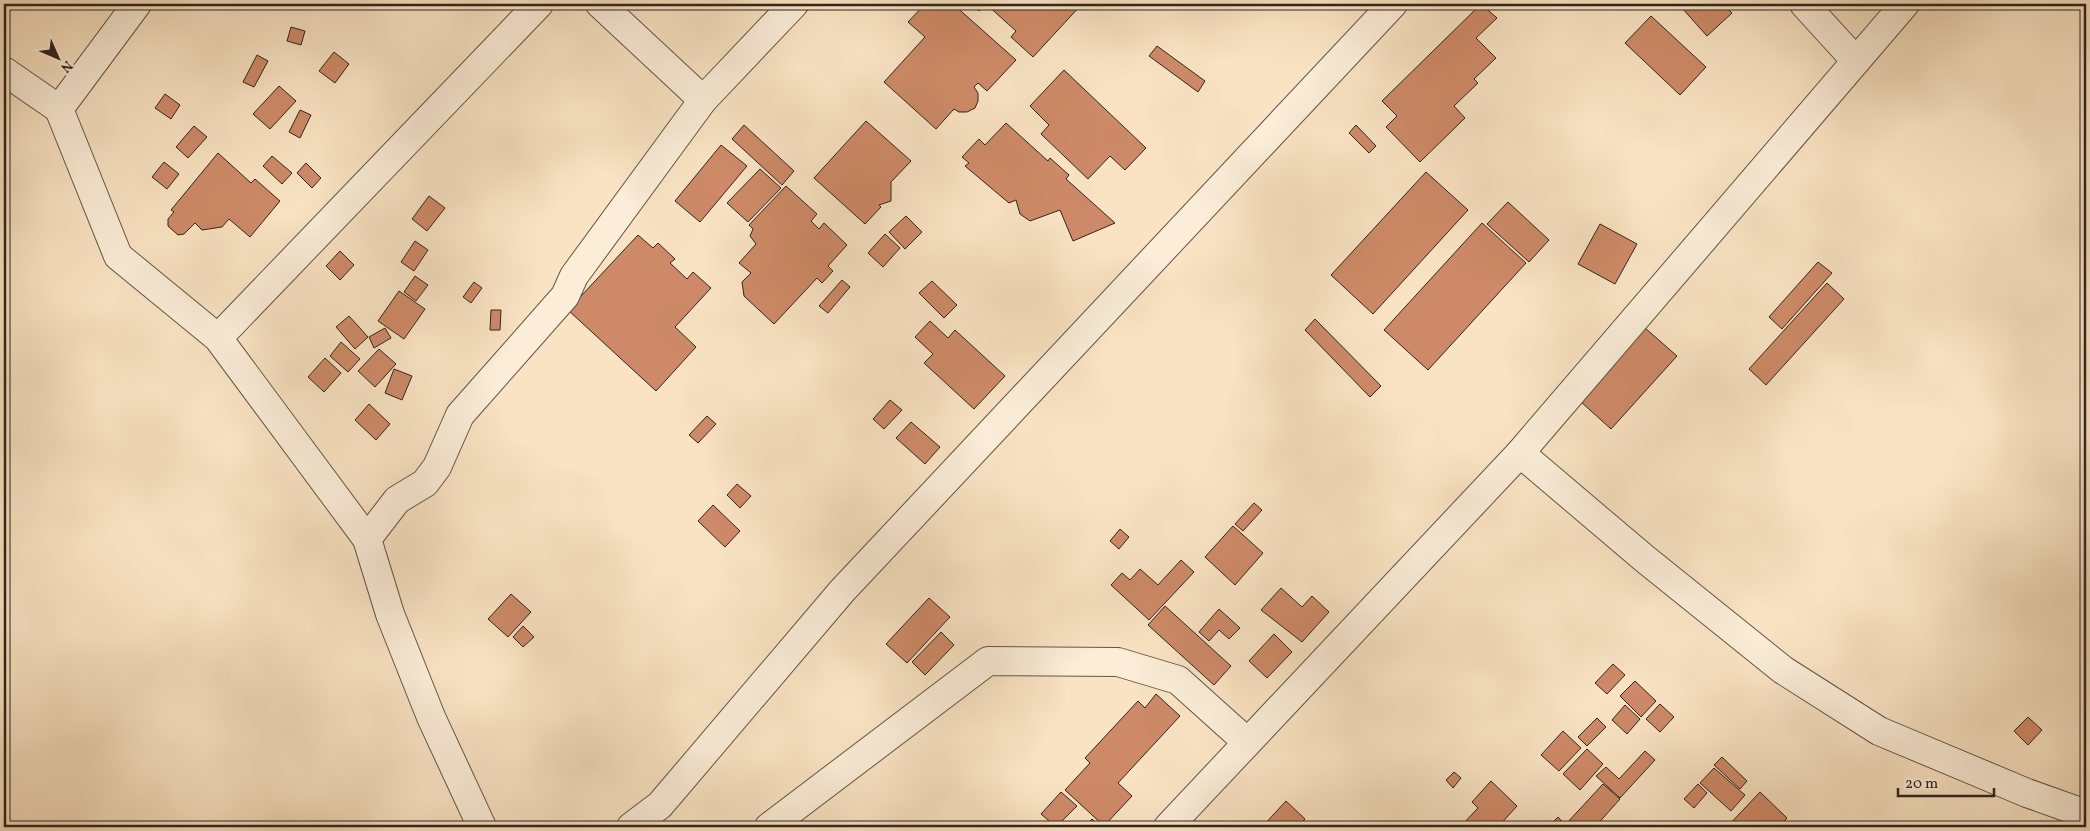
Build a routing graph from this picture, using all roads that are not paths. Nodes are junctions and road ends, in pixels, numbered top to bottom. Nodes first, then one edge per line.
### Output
1 (137, 4) edge
2 (539, 4) edge
3 (600, 4) edge
4 (794, 4) edge
5 (1393, 4) edge
6 (1804, 4) edge
7 (1905, 4) edge
8 (1856, 61) junction
9 (4, 71) edge
10 (703, 100) junction
11 (59, 109) junction
12 (218, 338) junction
13 (1520, 453) junction
14 (367, 540) junction
15 (1248, 742) junction
16 (2086, 814) edge
17 (482, 827) edge
18 (631, 827) edge
19 (769, 827) edge
20 (1168, 827) edge

1 - 11 street
2 - 12 street
3 - 10 street
4 - 10 street
5 - 18 street
6 - 8 street
7 - 8 street
8 - 13 street
9 - 11 street
10 - 14 street
11 - 12 street
12 - 14 street
13 - 15 street
13 - 16 street
14 - 17 street
15 - 19 street
15 - 20 street

